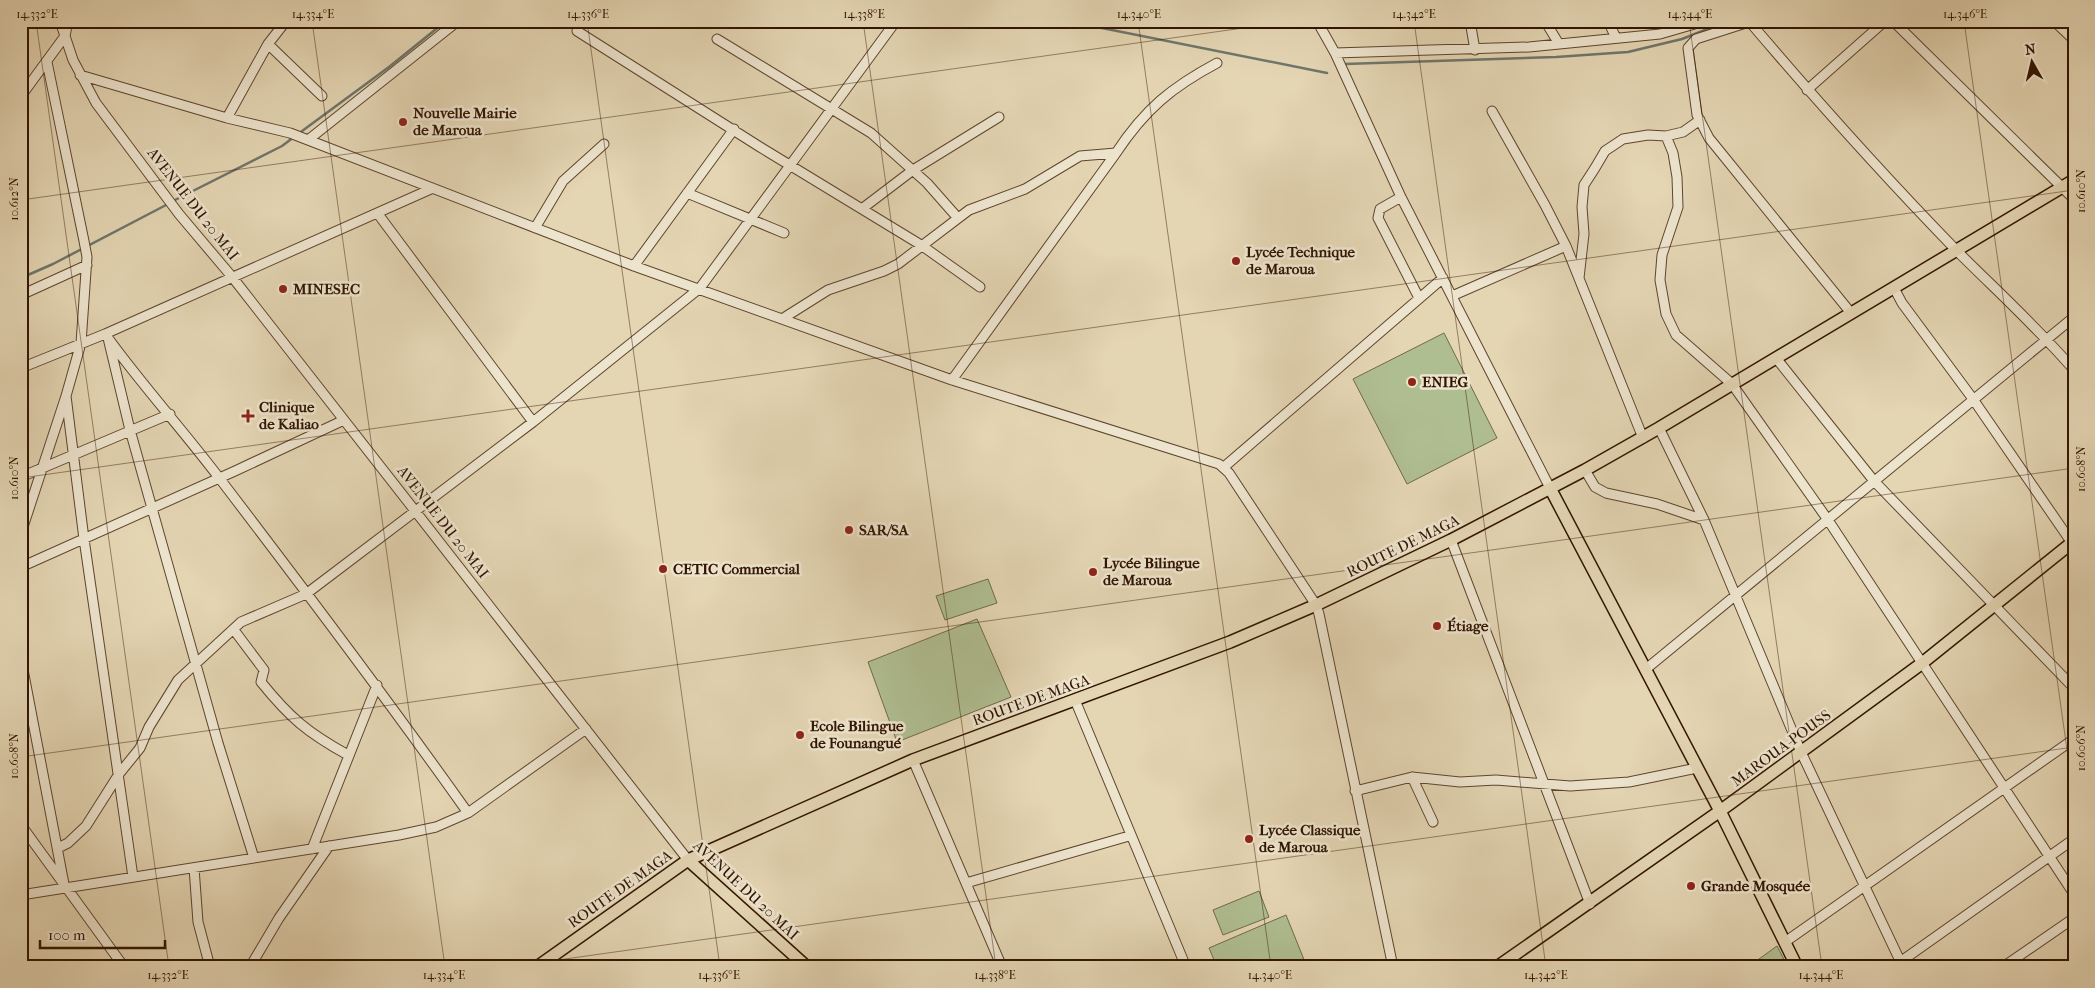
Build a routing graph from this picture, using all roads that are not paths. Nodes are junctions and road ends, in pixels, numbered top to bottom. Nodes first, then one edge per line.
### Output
1 (60, 21) edge
2 (68, 21) edge
3 (286, 21) edge
4 (458, 21) edge
5 (896, 21) edge
6 (1317, 21) edge
7 (1470, 21) edge
8 (1545, 21) edge
9 (1608, 21) edge
10 (1705, 21) edge
11 (1749, 21) edge
12 (1885, 21) edge
13 (2054, 21) edge
14 (1900, 23) edge
15 (577, 30) dead end
16 (65, 36) junction
17 (717, 38) dead end
18 (1616, 38) junction
19 (2074, 40) edge
20 (268, 44) junction
21 (1558, 44) junction
22 (1475, 50) junction
23 (1335, 53) junction
24 (48, 62) junction
25 (1217, 63) dead end
26 (80, 75) junction
27 (1807, 90) junction
28 (21, 96) edge
29 (322, 96) dead end
30 (833, 109) junction
31 (1492, 111) dead end
32 (999, 117) dead end
33 (227, 118) junction
34 (1700, 120) junction
35 (734, 129) junction
36 (1666, 136) junction
37 (306, 139) junction
38 (604, 144) dead end
39 (1116, 153) junction
40 (793, 165) junction
41 (913, 170) junction
42 (2074, 180) edge
43 (2062, 187) junction
44 (431, 189) junction
45 (687, 193) junction
46 (1401, 197) junction
47 (2074, 199) edge
48 (863, 208) junction
49 (378, 214) junction
50 (957, 217) junction
51 (752, 219) junction
52 (535, 228) junction
53 (784, 233) dead end
54 (921, 245) junction
55 (1566, 246) junction
56 (1957, 250) junction
57 (87, 261) junction
58 (634, 266) junction
59 (233, 278) junction
60 (1443, 278) junction
61 (1579, 279) junction
62 (980, 287) dead end
63 (700, 288) junction
64 (1894, 288) junction
65 (21, 295) edge
66 (1452, 296) junction
67 (1419, 298) junction
68 (1851, 313) junction
69 (2074, 316) edge
70 (782, 319) junction
71 (107, 336) junction
72 (2046, 339) junction
73 (81, 343) junction
74 (1776, 358) junction
75 (21, 368) edge
76 (2074, 370) edge
77 (952, 380) junction
78 (1732, 384) junction
79 (66, 396) junction
80 (1973, 399) junction
81 (170, 414) junction
82 (344, 420) junction
83 (532, 422) junction
84 (1659, 428) junction
85 (130, 430) junction
86 (1643, 438) junction
87 (73, 453) junction
88 (1224, 467) junction
89 (42, 468) junction
90 (1585, 470) junction
91 (21, 477) edge
92 (220, 478) junction
93 (1874, 481) junction
94 (1550, 488) junction
95 (152, 508) junction
96 (415, 511) junction
97 (1704, 520) junction
98 (1828, 520) junction
99 (21, 533) edge
100 (84, 539) junction
101 (1451, 540) junction
102 (2073, 543) edge
103 (21, 567) edge
104 (306, 594) junction
105 (1735, 597) junction
106 (1316, 605) junction
107 (1993, 606) junction
108 (234, 630) junction
109 (21, 659) edge
110 (195, 664) junction
111 (1921, 664) junction
112 (1646, 669) junction
113 (377, 685) junction
114 (2074, 688) edge
115 (1074, 700) junction
116 (586, 729) junction
117 (2074, 738) edge
118 (1801, 752) junction
119 (348, 755) junction
120 (913, 760) junction
121 (1697, 768) junction
122 (118, 774) junction
123 (1412, 777) junction
124 (1544, 785) junction
125 (2005, 787) junction
126 (1355, 792) junction
127 (1720, 812) junction
128 (468, 813) junction
129 (1432, 822) dead end
130 (21, 825) edge
131 (1130, 836) junction
132 (2074, 839) edge
133 (329, 846) junction
134 (58, 848) junction
135 (312, 849) junction
136 (2050, 856) junction
137 (254, 858) junction
138 (688, 860) junction
139 (194, 868) junction
140 (132, 877) junction
141 (966, 883) junction
142 (1866, 885) junction
143 (65, 886) junction
144 (2074, 894) edge
145 (21, 895) edge
146 (1590, 904) junction
147 (2074, 918) edge
148 (1785, 942) junction
149 (123, 965) edge
150 (1899, 965) edge
151 (109, 967) edge
152 (210, 967) edge
153 (250, 967) edge
154 (537, 967) edge
155 (807, 967) edge
156 (1002, 967) edge
157 (1186, 967) edge
158 (1393, 967) edge
159 (1497, 967) edge
160 (1797, 967) edge
161 (2003, 967) edge

1 - 16 street, AVENUE DU 20 MAI
2 - 16 street
3 - 20 street
4 - 37 street
5 - 30 street
6 - 23 street
7 - 22 street
8 - 21 street
9 - 18 street
10 - 18 street
11 - 27 street
11 - 34 street
12 - 27 street
13 - 19 street
14 - 43 street
15 - 35 street
16 - 24 street
16 - 26 street, AVENUE DU 20 MAI
17 - 30 street
18 - 21 street
20 - 29 street
20 - 33 street
21 - 22 street
22 - 23 street
23 - 46 street
24 - 28 street
24 - 57 street
25 - 39 street
26 - 33 street
26 - 59 street, AVENUE DU 20 MAI
27 - 56 street
30 - 40 street
30 - 41 street
31 - 55 street
32 - 41 street
33 - 37 street
34 - 36 street
34 - 68 street
35 - 40 street
35 - 45 street
36 - 61 street
36 - 78 street
37 - 44 street
38 - 52 street
39 - 50 street
39 - 77 street
40 - 48 street
40 - 51 street
41 - 48 street
41 - 50 street
42 - 43 main road, ROUTE DE MAGA
43 - 47 street
43 - 56 main road, ROUTE DE MAGA
44 - 49 street
44 - 52 street
45 - 51 street
45 - 58 street
46 - 60 street
46 - 67 street
48 - 54 street
49 - 59 street
49 - 83 street
50 - 54 street
51 - 53 street
51 - 63 street
52 - 58 street
54 - 62 street
54 - 70 street
55 - 61 street
55 - 66 street
56 - 64 main road, ROUTE DE MAGA
56 - 72 street
57 - 65 street
57 - 73 street
58 - 63 street
59 - 71 street
59 - 82 street, AVENUE DU 20 MAI
60 - 66 street
60 - 67 street
61 - 86 street
63 - 70 street
63 - 83 street
64 - 68 main road, ROUTE DE MAGA
64 - 80 street
66 - 94 street
67 - 88 street
68 - 74 main road, ROUTE DE MAGA
69 - 72 street
70 - 77 street
71 - 73 street
71 - 81 street
71 - 85 street
72 - 76 street
72 - 80 street
73 - 75 street
73 - 79 street
74 - 78 main road, ROUTE DE MAGA
74 - 93 street
77 - 88 street
78 - 84 main road, ROUTE DE MAGA
78 - 98 street
79 - 87 street
79 - 89 street
80 - 93 street
80 - 102 street
81 - 85 street
81 - 92 street
82 - 92 street
82 - 96 street, AVENUE DU 20 MAI
83 - 96 street
84 - 86 main road, ROUTE DE MAGA
84 - 97 street
85 - 87 street
85 - 95 street
86 - 90 main road, ROUTE DE MAGA
87 - 89 street
87 - 100 street
88 - 106 street
89 - 91 street
89 - 99 street
90 - 94 main road, ROUTE DE MAGA
90 - 97 street
92 - 95 street
92 - 104 street
93 - 98 street
93 - 107 street
94 - 101 main road, ROUTE DE MAGA
94 - 112 main road
95 - 100 street
95 - 110 street
96 - 104 street
96 - 116 street, AVENUE DU 20 MAI
97 - 105 street
98 - 105 street
98 - 111 street
100 - 103 street
100 - 122 street
101 - 106 main road, ROUTE DE MAGA
101 - 124 street
102 - 107 main road, MAROUA-POUSS
104 - 108 street
104 - 113 street
105 - 112 street
105 - 118 street
106 - 115 main road, ROUTE DE MAGA
106 - 126 street
107 - 111 main road, MAROUA-POUSS
107 - 114 street
108 - 110 street
108 - 119 street
109 - 134 street
110 - 122 street
110 - 137 street
111 - 118 main road, MAROUA-POUSS
111 - 125 street
112 - 121 main road
113 - 119 street
113 - 128 street
115 - 120 main road, ROUTE DE MAGA
115 - 131 street
116 - 128 street
116 - 138 street, AVENUE DU 20 MAI
117 - 125 street
118 - 127 main road, MAROUA-POUSS
118 - 142 street
119 - 135 street
120 - 138 main road, ROUTE DE MAGA
120 - 141 street
121 - 124 street
121 - 127 main road
122 - 134 street
122 - 140 street
123 - 124 street
123 - 126 street
123 - 129 street
124 - 146 street
125 - 136 street
125 - 142 street
126 - 158 street
127 - 146 main road, MAROUA-POUSS
127 - 148 main road
128 - 133 street
130 - 143 street
131 - 141 street
131 - 157 street
132 - 136 street
133 - 135 street
133 - 153 street
134 - 143 street
135 - 137 street
136 - 144 street
136 - 150 street
137 - 139 street
138 - 154 main road, ROUTE DE MAGA
138 - 155 main road, AVENUE DU 20 MAI
139 - 140 street
139 - 152 street
140 - 143 street
141 - 156 street
142 - 148 street
142 - 150 street
143 - 145 street
143 - 149 street
146 - 159 main road, MAROUA-POUSS
147 - 161 street
148 - 160 main road
149 - 151 street

